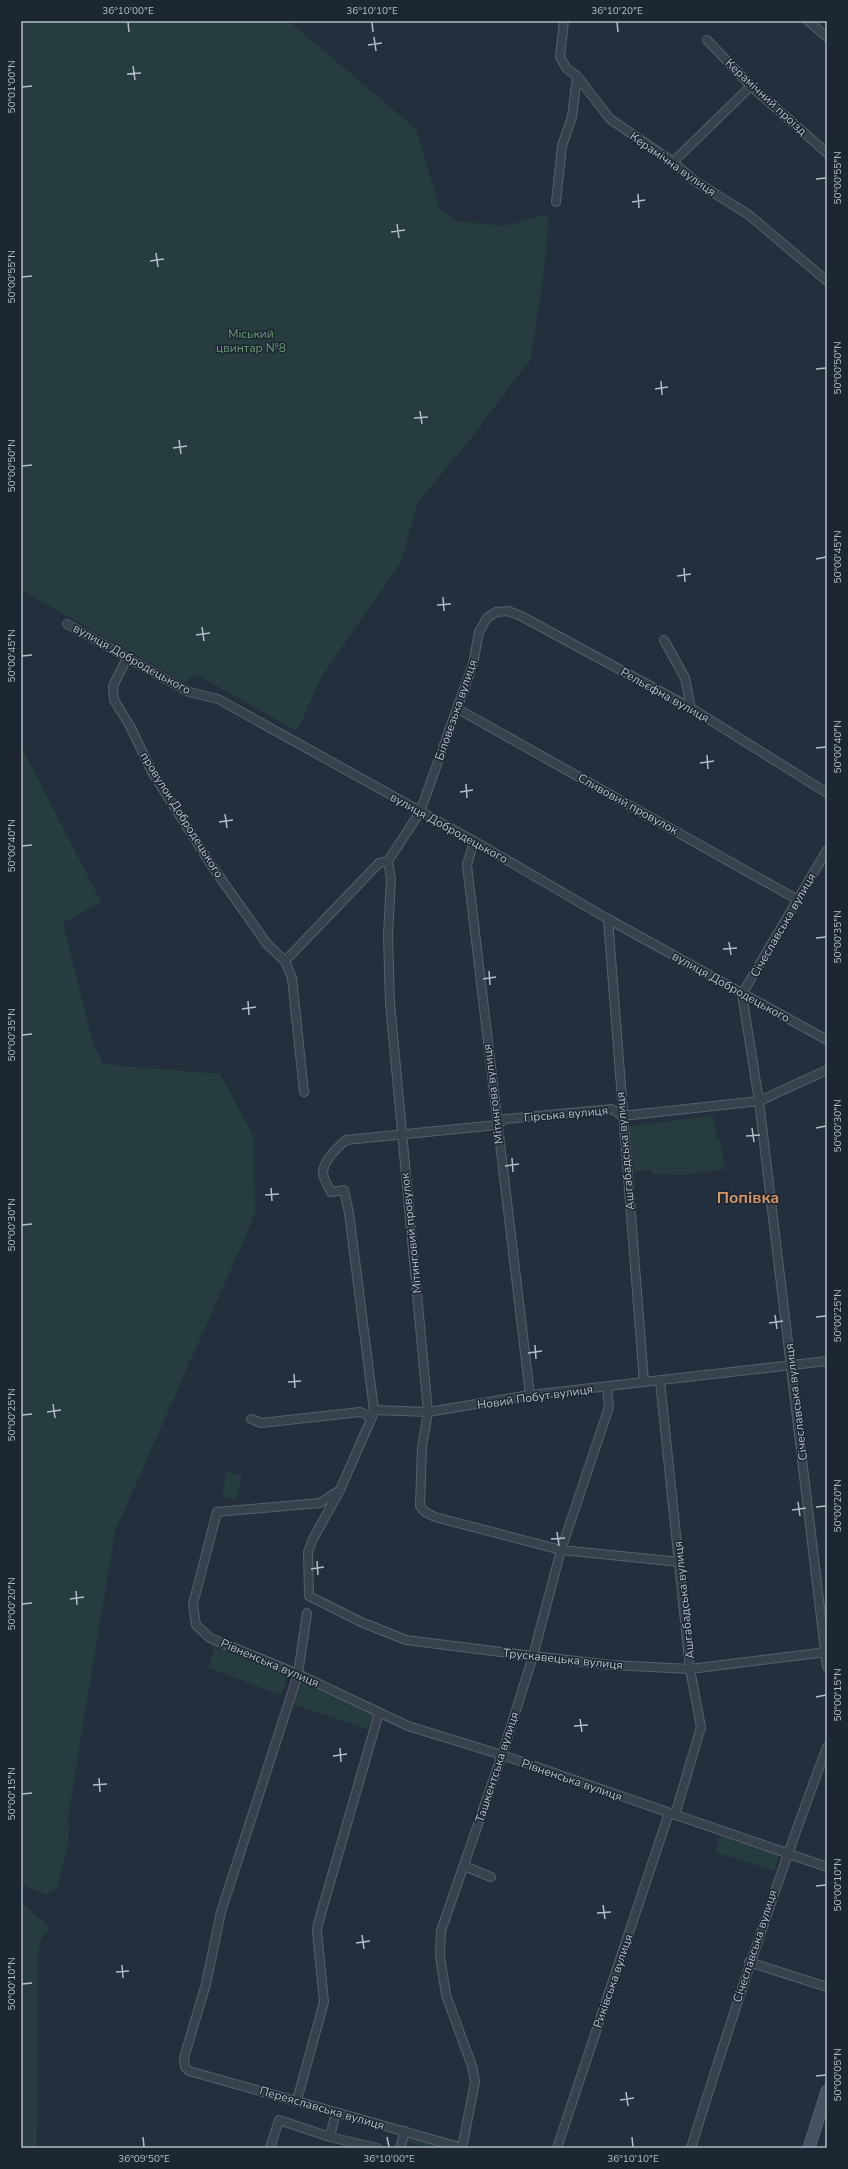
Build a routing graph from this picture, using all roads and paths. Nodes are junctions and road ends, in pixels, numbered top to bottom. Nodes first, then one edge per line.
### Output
1 (564, 21) edge
2 (808, 21) edge
3 (827, 37) edge
4 (707, 40) dead end
5 (577, 76) junction
6 (751, 86) junction
7 (827, 153) edge
8 (673, 162) junction
9 (556, 202) dead end
10 (827, 281) edge
11 (496, 612) joint
12 (67, 624) dead end
13 (664, 640) dead end
14 (127, 658) junction
15 (691, 708) junction
16 (458, 709) junction
17 (827, 793) edge
18 (420, 812) junction
19 (474, 841) junction
20 (827, 850) edge
21 (388, 862) junction
22 (798, 900) junction
23 (608, 920) junction
24 (285, 961) junction
25 (742, 994) junction
26 (827, 1040) edge
27 (827, 1070) edge
28 (304, 1092) dead end
29 (759, 1101) junction
30 (622, 1116) junction
31 (496, 1125) junction
32 (401, 1135) junction
33 (827, 1361) edge
34 (791, 1366) junction
35 (660, 1381) junction
36 (644, 1382) junction
37 (607, 1387) junction
38 (530, 1396) junction
39 (428, 1412) junction
40 (373, 1414) junction
41 (251, 1419) dead end
42 (340, 1490) junction
43 (561, 1550) junction
44 (680, 1562) junction
45 (307, 1613) dead end
46 (826, 1652) edge
47 (533, 1656) junction
48 (827, 1667) edge
49 (690, 1669) junction
50 (298, 1674) junction
51 (379, 1713) junction
52 (827, 1747) edge
53 (502, 1755) junction
54 (672, 1814) junction
55 (786, 1854) junction
56 (464, 1866) junction
57 (827, 1867) edge
58 (491, 1877) dead end
59 (749, 1962) junction
60 (827, 1987) edge
61 (827, 2092) edge
62 (297, 2100) junction
63 (336, 2112) junction
64 (405, 2131) junction
65 (330, 2137) junction
66 (270, 2148) edge
67 (377, 2148) edge
68 (400, 2148) edge
69 (463, 2148) edge
70 (557, 2148) edge
71 (691, 2148) edge
72 (809, 2148) edge

1 - 5 street, Керамічна вулиця
2 - 3 street
4 - 6 street, Керамічний проїзд
5 - 8 street, Керамічна вулиця
5 - 9 street
6 - 7 street, Керамічний проїзд
6 - 8 street
8 - 10 street, Керамічна вулиця
11 - 15 street, Рельєфна вулиця
11 - 16 street, Біловезька вулиця
12 - 14 street, вулиця Добродецького
13 - 15 street
14 - 18 street, вулиця Добродецького
14 - 24 street, провулок Добродецького
15 - 17 street, Рельєфна вулиця
16 - 18 street, Біловезька вулиця
16 - 22 street, Сливовий провулок
18 - 19 street, вулиця Добродецького
18 - 21 street, Біловезька вулиця
19 - 23 street, вулиця Добродецького
19 - 31 street, Мітингова вулиця
20 - 22 street, Січеславська вулиця
21 - 24 street
21 - 32 street, Мітинговий провулок
22 - 25 street, Січеславська вулиця
23 - 25 street, вулиця Добродецького
23 - 30 street, Ашгабадська вулиця
24 - 28 street
25 - 26 street, вулиця Добродецького
25 - 29 street, Січеславська вулиця
27 - 29 street, Гірська вулиця
29 - 30 street, Гірська вулиця
29 - 34 street, Січеславська вулиця
30 - 31 street, Гірська вулиця
30 - 36 street, Ашгабадська вулиця
31 - 32 street, Гірська вулиця
31 - 38 street, Мітингова вулиця
32 - 39 street, Мітинговий провулок
32 - 40 street, Гірська вулиця
33 - 34 street, Новий Побут вулиця
34 - 35 street, Новий Побут вулиця
34 - 46 street, Січеславська вулиця
35 - 36 street, Новий Побут вулиця
35 - 44 street, Ашгабадська вулиця
36 - 37 street, Новий Побут вулиця
37 - 38 street, Новий Побут вулиця
37 - 43 street, Ташкентська вулиця
38 - 39 street, Новий Побут вулиця
39 - 40 street, Новий Побут вулиця
39 - 43 street, Мітинговий провулок
40 - 41 street, Новий Побут вулиця
40 - 42 street
42 - 47 street, Трускавецька вулиця
42 - 50 street, Рівненська вулиця
43 - 44 street, Мітинговий провулок
43 - 47 street, Ташкентська вулиця
44 - 49 street, Ашгабадська вулиця
45 - 50 street
46 - 48 street, Січеславська вулиця
46 - 49 street, Трускавецька вулиця
47 - 49 street, Трускавецька вулиця
47 - 53 street, Ташкентська вулиця
49 - 54 street, Ашгабадська вулиця
50 - 51 street, Рівненська вулиця
50 - 62 street, Переяславська вулиця
51 - 53 street, Рівненська вулиця
51 - 62 street
52 - 55 street, Січеславська вулиця
53 - 54 street, Рівненська вулиця
53 - 56 street, Ташкентська вулиця
54 - 55 street, Рівненська вулиця
54 - 70 street, Риківська вулиця
55 - 57 street, Рівненська вулиця
55 - 59 street, Січеславська вулиця
56 - 58 street
56 - 69 street, Ташкентська вулиця
59 - 60 street
59 - 71 street, Січеславська вулиця
61 - 72 main road
62 - 63 street, Переяславська вулиця
63 - 64 street, Переяславська вулиця
63 - 65 street
64 - 68 street
64 - 69 street, Переяславська вулиця
65 - 66 street
65 - 67 street

